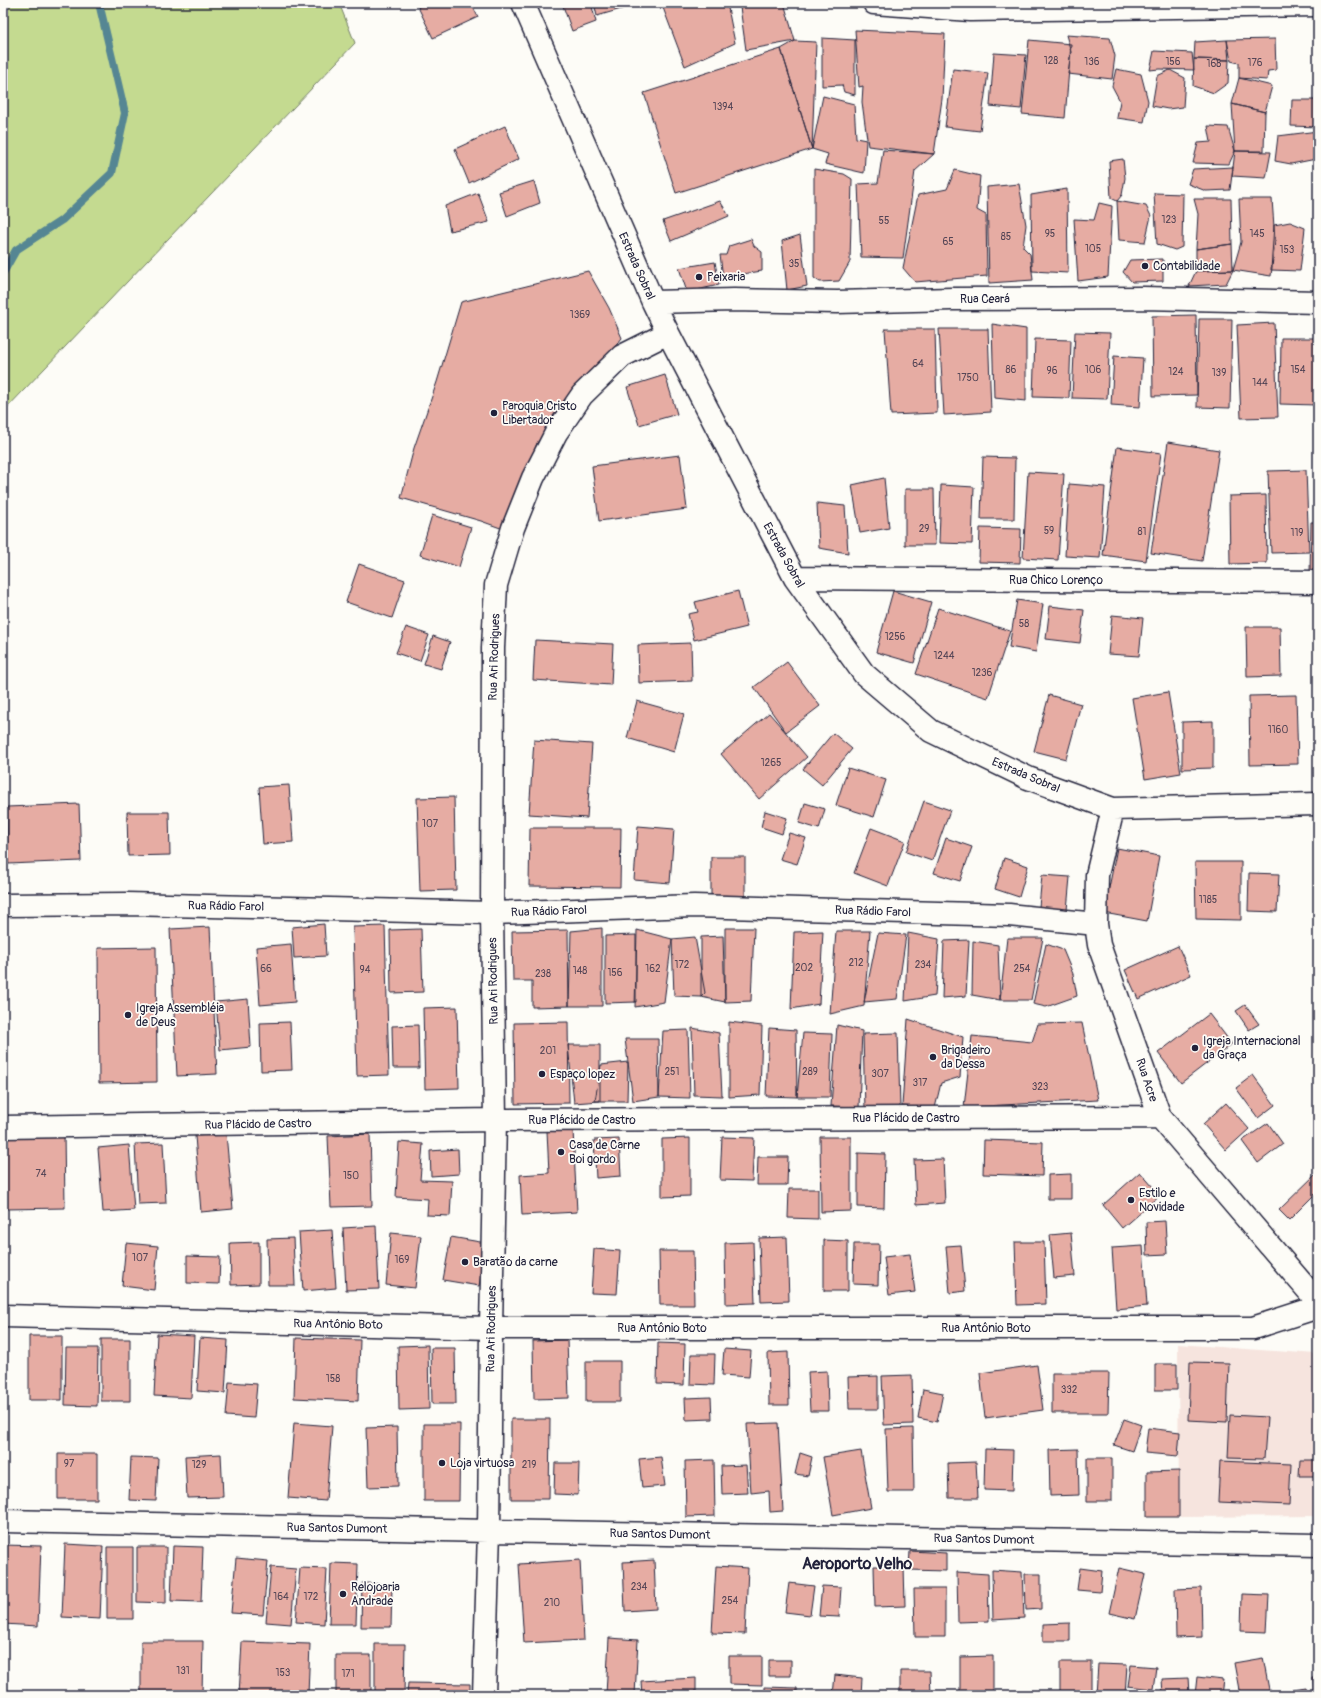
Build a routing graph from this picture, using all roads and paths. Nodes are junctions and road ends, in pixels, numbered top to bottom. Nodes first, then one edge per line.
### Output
1 (523, 3) edge
2 (874, 3) edge
3 (1318, 5) edge
4 (652, 302) junction
5 (1318, 302) edge
6 (668, 333) junction
7 (795, 578) junction
8 (1318, 582) edge
9 (1318, 804) edge
10 (1113, 809) junction
11 (3, 905) edge
12 (492, 913) junction
13 (1096, 924) junction
14 (1160, 1117) junction
15 (496, 1120) junction
16 (3, 1127) edge
17 (1318, 1302) edge
18 (1318, 1307) edge
19 (3, 1316) edge
20 (491, 1328) junction
21 (3, 1521) edge
22 (489, 1532) junction
23 (1318, 1545) edge
24 (484, 1695) edge

1 - 4 street, Estrada Sobral
2 - 3 street
4 - 5 street, Rua Ceará
4 - 6 street, Estrada Sobral
6 - 7 street, Estrada Sobral
6 - 12 street, Rua Ari Rodrigues
7 - 8 street, Rua Chico Lorenço
7 - 10 street, Estrada Sobral
9 - 10 street, Estrada Sobral
10 - 13 street, Rua Acre
11 - 12 street, Rua Rádio Farol
12 - 13 street, Rua Rádio Farol
12 - 15 street, Rua Ari Rodrigues
13 - 14 street, Rua Acre
14 - 15 street, Rua Plácido de Castro
14 - 17 street, Rua Acre
15 - 16 street, Rua Plácido de Castro
15 - 20 street, Rua Ari Rodrigues
18 - 20 street, Rua Antônio Boto
19 - 20 street, Rua Antônio Boto
20 - 22 street, Rua Ari Rodrigues
21 - 22 street, Rua Santos Dumont
22 - 23 street, Rua Santos Dumont
22 - 24 street, Rua Ari Rodrigues

